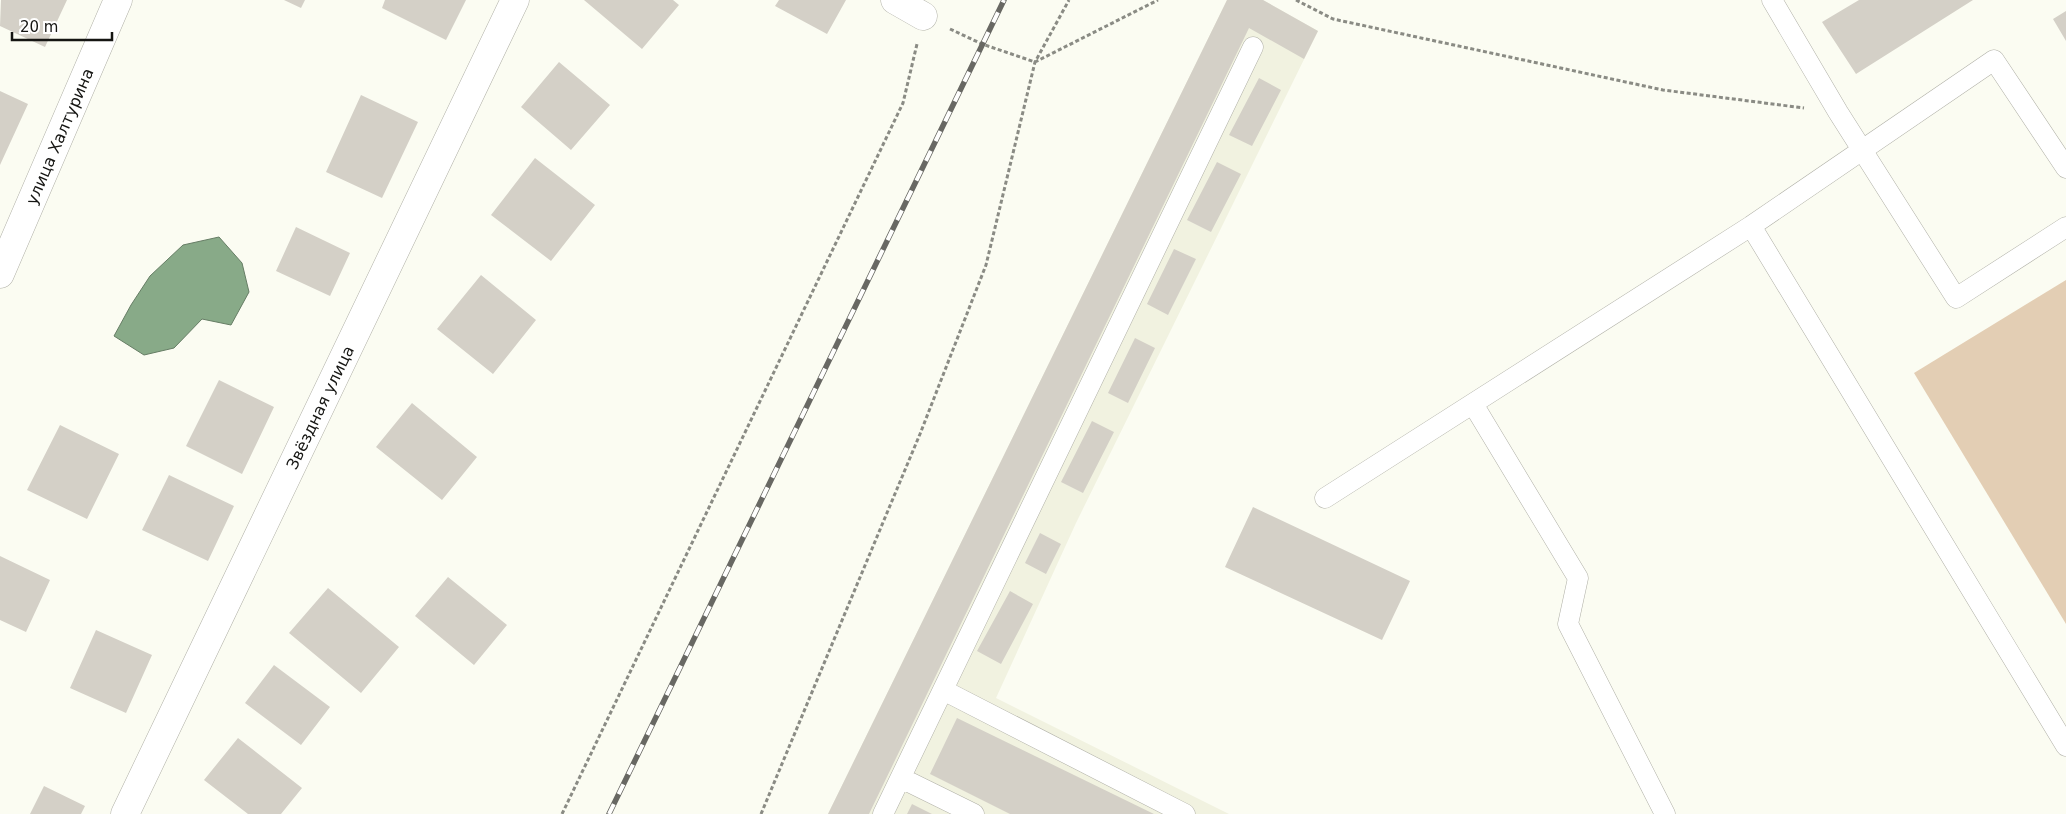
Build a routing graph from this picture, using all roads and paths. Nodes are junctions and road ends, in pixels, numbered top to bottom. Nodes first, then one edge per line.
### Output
1 (118, 0) edge
2 (515, 0) edge
3 (895, 0) edge
4 (1069, 0) edge
5 (1158, 0) edge
6 (1296, 0) edge
7 (1772, 0) edge
8 (923, 16) junction
9 (1253, 48) dead end
10 (1035, 62) junction
11 (1838, 112) junction
12 (1862, 150) junction
13 (2066, 168) edge
14 (1752, 226) junction
15 (2066, 227) edge
16 (0, 274) edge
17 (1473, 404) junction
18 (1326, 498) dead end
19 (943, 690) junction
20 (2066, 746) edge
21 (901, 778) junction
22 (125, 814) edge
23 (562, 814) edge
24 (761, 814) edge
25 (883, 814) edge
26 (974, 814) edge
27 (1185, 814) edge
28 (1665, 814) edge

1 - 16 street, улица Халтурина
2 - 22 street, Звёздная улица
3 - 8 street
4 - 10 path
5 - 10 path
6 - 11 path
7 - 11 lane
8 - 10 path
8 - 23 path
9 - 19 lane
10 - 24 path
11 - 12 lane
12 - 13 lane
12 - 14 lane
12 - 15 lane
14 - 17 lane
14 - 20 lane
17 - 18 lane
17 - 28 lane
19 - 21 lane
19 - 27 lane
21 - 25 lane
21 - 26 lane

